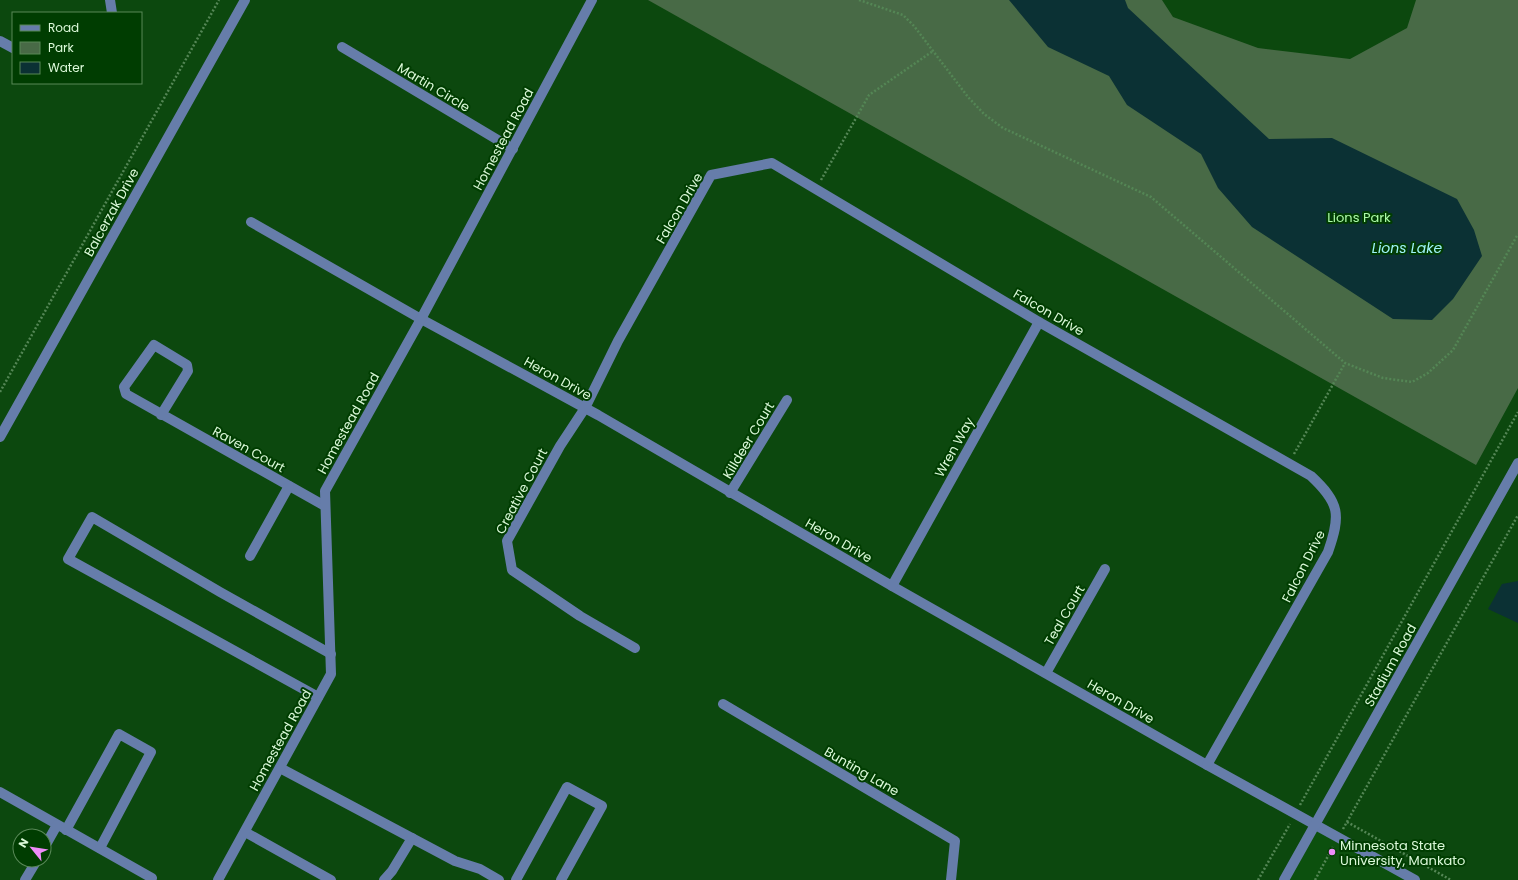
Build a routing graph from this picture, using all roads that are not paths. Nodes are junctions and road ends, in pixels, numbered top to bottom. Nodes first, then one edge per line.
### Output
1 (110, 0) edge
2 (245, 0) edge
3 (592, 0) edge
4 (112, 12) edge
5 (0, 41) edge
6 (342, 46) dead end
7 (12, 47) edge
8 (513, 149) junction
9 (251, 222) dead end
10 (422, 319) junction
11 (1039, 322) junction
12 (787, 400) dead end
13 (585, 408) junction
14 (162, 415) junction
15 (0, 437) edge
16 (1518, 463) edge
17 (289, 486) junction
18 (730, 493) junction
19 (325, 506) junction
20 (250, 556) dead end
21 (1105, 569) dead end
22 (892, 586) junction
23 (635, 648) dead end
24 (330, 654) junction
25 (1046, 673) junction
26 (318, 697) junction
27 (722, 704) dead end
28 (1207, 765) junction
29 (280, 768) junction
30 (0, 792) edge
31 (1316, 825) junction
32 (62, 827) junction
33 (245, 832) junction
34 (412, 838) junction
35 (52, 839) edge
36 (100, 848) junction
37 (32, 868) edge
38 (153, 879) edge
39 (25, 880) edge
40 (218, 880) edge
41 (331, 880) edge
42 (384, 880) edge
43 (499, 880) edge
44 (516, 880) edge
45 (561, 880) edge
46 (951, 880) edge
47 (1284, 880) edge
48 (1415, 880) edge

1 - 4 street
2 - 15 street, Balcerzak Drive
3 - 8 street, Homestead Road
5 - 7 street
6 - 8 street, Martin Circle
8 - 10 street, Homestead Road
9 - 10 street, Heron Drive
10 - 13 street, Heron Drive
10 - 19 street, Homestead Road
11 - 13 street, Falcon Drive
11 - 22 street, Wren Way
11 - 28 street, Falcon Drive
12 - 18 street, Killdeer Court
13 - 18 street, Heron Drive
13 - 23 street, Creative Court
14 - 14 street, Raven Court
14 - 17 street, Raven Court
16 - 31 street, Stadium Road
17 - 19 street, Raven Court
17 - 20 street
18 - 22 street, Heron Drive
19 - 24 street, Homestead Road
21 - 25 street, Teal Court
22 - 25 street, Heron Drive
24 - 26 street, Homestead Road
24 - 26 street
25 - 28 street, Heron Drive
26 - 29 street, Homestead Road
27 - 46 street, Bunting Lane
28 - 31 street, Heron Drive
29 - 33 street, Homestead Road
29 - 34 street
30 - 32 street
31 - 47 street, Stadium Road
31 - 48 street, Heron Drive
32 - 35 street
32 - 36 street
32 - 36 street
33 - 40 street, Homestead Road
33 - 41 street
34 - 42 street
34 - 43 street
36 - 38 street
37 - 39 street
44 - 45 street

